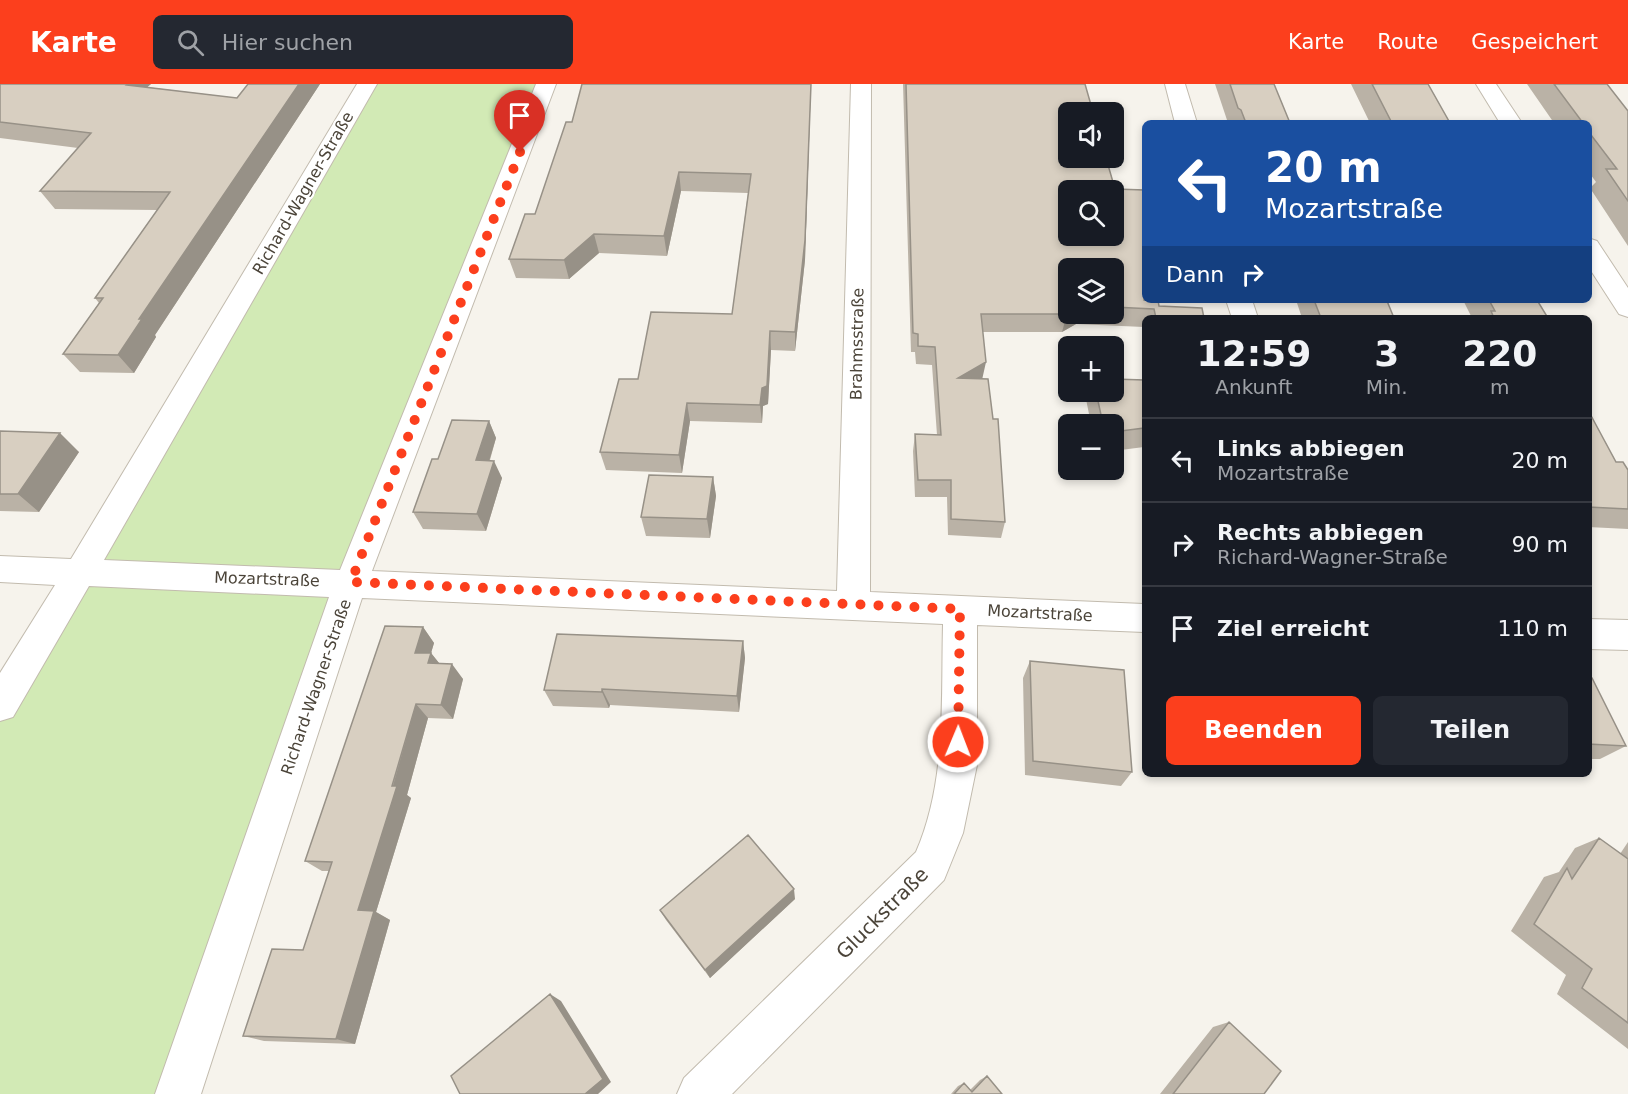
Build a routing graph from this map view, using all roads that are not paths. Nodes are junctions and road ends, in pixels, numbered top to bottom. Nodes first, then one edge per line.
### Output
1 (367, 84) edge
2 (546, 84) edge
3 (861, 84) edge
4 (1175, 84) edge
5 (1486, 84) edge
6 (1185, 120) edge
7 (1509, 120) edge
8 (1592, 252) edge
9 (1628, 308) edge
10 (0, 569) edge
11 (80, 573) junction
12 (351, 582) junction
13 (853, 605) junction
14 (960, 609) junction
15 (1142, 618) edge
16 (1592, 634) edge
17 (1628, 635) edge
18 (0, 705) edge
19 (178, 1094) edge
20 (700, 1094) edge

1 - 11 street, Richard-Wagner-Straße
2 - 12 street, Richard-Wagner-Straße
3 - 13 street, Brahmsstraße
4 - 6 street
5 - 7 street
8 - 9 street
10 - 11 street, Mozartstraße
11 - 12 street, Mozartstraße
11 - 18 street, Richard-Wagner-Straße
12 - 13 street, Mozartstraße
12 - 19 street, Richard-Wagner-Straße
13 - 14 street, Mozartstraße
14 - 15 street, Mozartstraße
14 - 20 street, Gluckstraße
16 - 17 street

